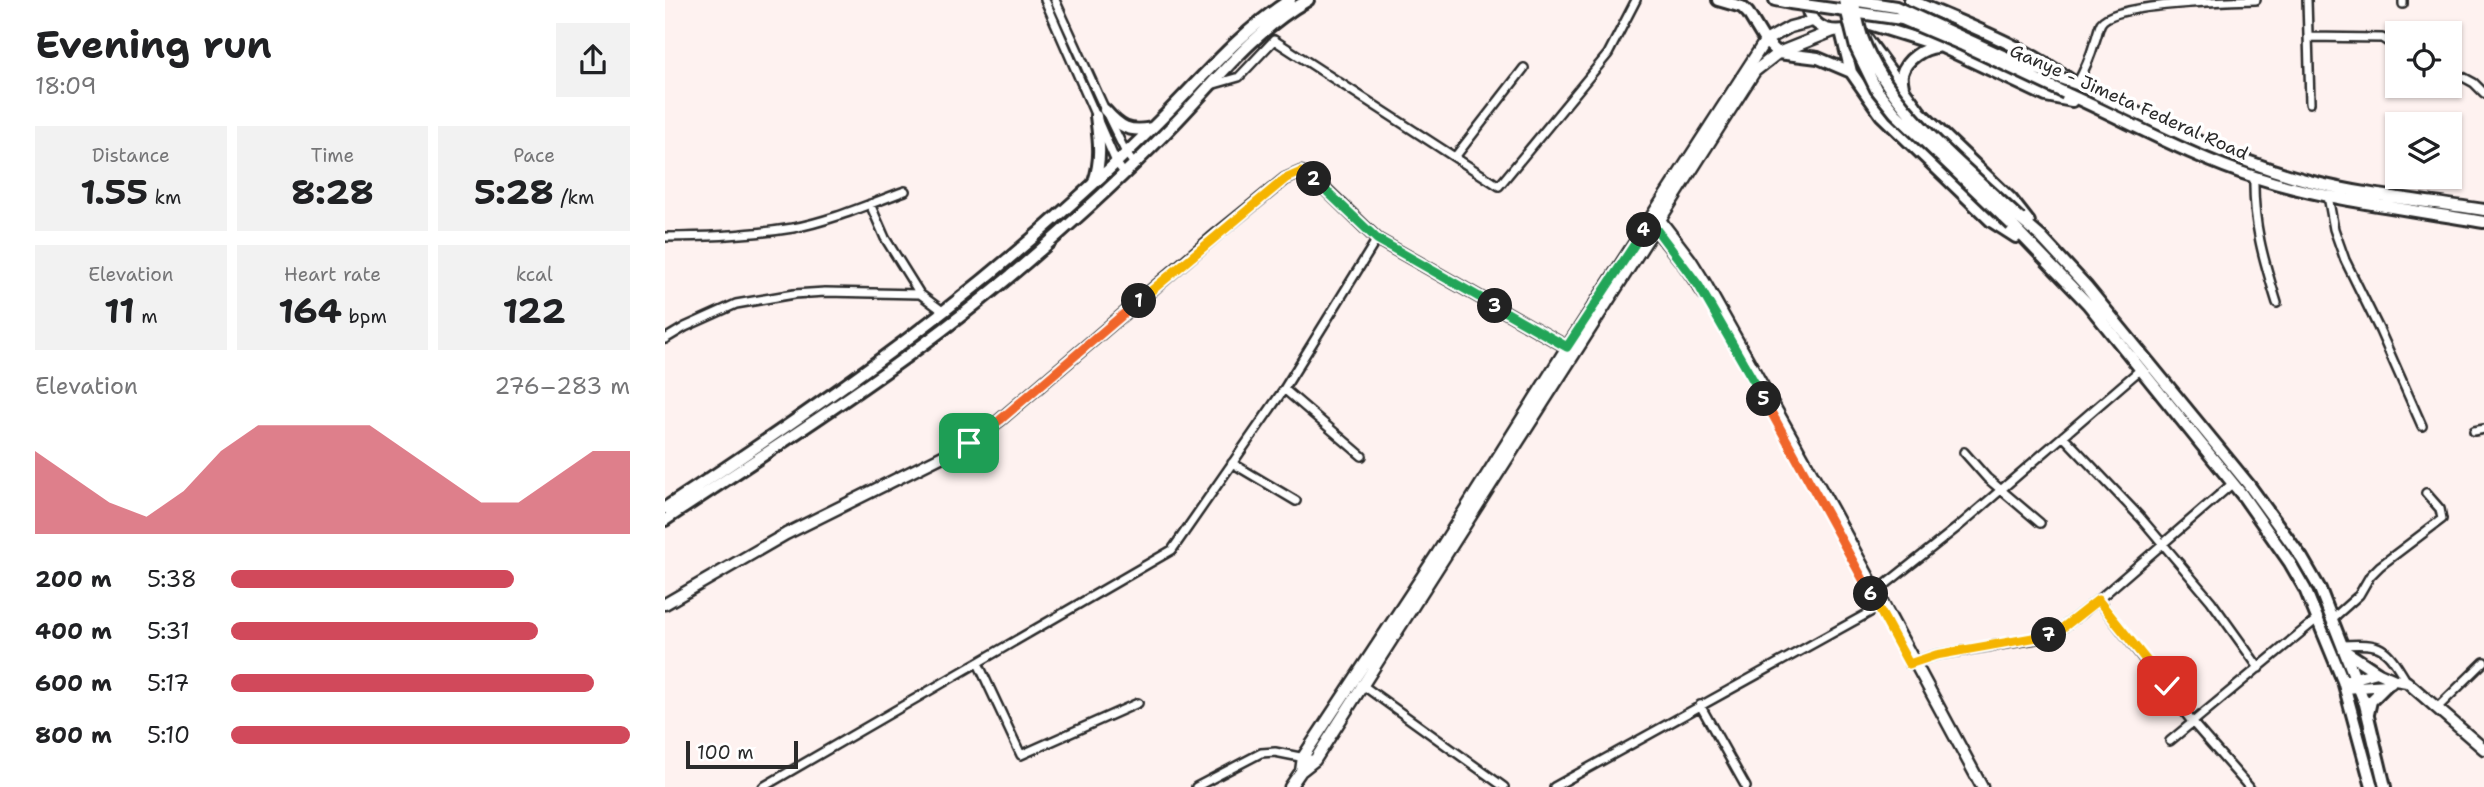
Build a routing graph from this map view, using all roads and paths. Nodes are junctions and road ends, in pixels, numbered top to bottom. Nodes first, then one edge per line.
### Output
1 (1045, 0) edge
2 (1055, 0) edge
3 (1290, 0) edge
4 (1308, 0) edge
5 (1636, 0) edge
6 (1718, 0) edge
7 (1775, 0) edge
8 (1806, 0) edge
9 (1844, 0) edge
10 (1852, 0) edge
11 (1867, 0) edge
12 (1910, 0) edge
13 (2256, 0) edge
14 (2307, 0) edge
15 (1813, 21) junction
16 (1858, 22) junction
17 (1837, 31) junction
18 (2308, 37) junction
19 (2385, 40) edge
20 (1765, 41) junction
21 (1940, 46) junction
22 (1777, 53) junction
23 (1524, 68) dead end
24 (1851, 72) junction
25 (2462, 76) edge
26 (2072, 82) junction
27 (1210, 85) junction
28 (1904, 92) junction
29 (2484, 93) edge
30 (2310, 103) dead end
31 (2092, 105) junction
32 (1100, 113) junction
33 (1152, 128) junction
34 (1126, 153) junction
35 (1455, 157) junction
36 (1117, 162) junction
37 (1134, 164) junction
38 (1124, 173) junction
39 (2253, 177) junction
40 (1094, 183) junction
41 (905, 191) dead end
42 (2328, 196) junction
43 (870, 204) junction
44 (2484, 210) edge
45 (1655, 221) junction
46 (2016, 222) junction
47 (2484, 222) edge
48 (665, 237) edge
49 (2041, 237) junction
50 (1377, 239) junction
51 (2035, 248) junction
52 (920, 294) junction
53 (2277, 303) dead end
54 (945, 313) junction
55 (665, 339) edge
56 (1567, 347) junction
57 (2141, 369) junction
58 (1284, 389) junction
59 (2421, 426) dead end
60 (2484, 429) edge
61 (2474, 431) dead end
62 (2063, 436) junction
63 (1964, 452) dead end
64 (1362, 456) dead end
65 (1233, 463) junction
66 (2233, 483) junction
67 (2002, 489) junction
68 (2426, 493) dead end
69 (1296, 501) dead end
70 (665, 508) edge
71 (665, 520) edge
72 (2040, 523) dead end
73 (2163, 544) junction
74 (1874, 594) junction
75 (2098, 600) junction
76 (665, 604) edge
77 (1881, 607) junction
78 (2317, 619) junction
79 (2331, 620) junction
80 (2343, 648) junction
81 (1912, 662) junction
82 (2484, 662) edge
83 (978, 663) junction
84 (2259, 668) junction
85 (2377, 672) junction
86 (2356, 682) junction
87 (2407, 682) junction
88 (2391, 683) junction
89 (1361, 684) junction
90 (2344, 684) junction
91 (1138, 703) dead end
92 (1700, 705) junction
93 (2437, 708) junction
94 (2368, 714) junction
95 (2193, 723) junction
96 (2170, 741) dead end
97 (2484, 749) edge
98 (1303, 757) junction
99 (1315, 760) junction
100 (1301, 771) junction
101 (763, 787) edge
102 (1196, 787) edge
103 (1290, 787) edge
104 (1504, 787) edge
105 (1554, 787) edge
106 (1746, 787) edge
107 (1975, 787) edge
108 (1982, 787) edge
109 (2249, 787) edge
110 (2372, 787) edge
111 (2385, 787) edge

1 - 32 street
2 - 32 street
3 - 33 main road
4 - 27 main road
5 - 35 street
6 - 20 main road
7 - 31 main road, Ganye - Jimeta Federal Road, bridge
8 - 15 main road
9 - 46 main road, bridge
10 - 26 main road, Ganye - Jimeta Federal Road, bridge
10 - 46 main road, bridge
11 - 16 main road
12 - 26 main road
13 - 26 street
14 - 18 street
15 - 17 main road
15 - 20 main road
16 - 17 main road
16 - 21 main road
16 - 28 main road
17 - 22 main road
17 - 24 main road
18 - 19 street
18 - 30 street
20 - 22 main road
20 - 45 main road
21 - 28 main road
21 - 31 main road
22 - 24 main road
22 - 45 main road
23 - 35 street
24 - 51 main road
25 - 29 street
26 - 44 main road, Ganye - Jimeta Federal Road
27 - 35 street
27 - 37 main road
28 - 49 main road
31 - 39 main road, Ganye - Jimeta Federal Road
32 - 33 main road
32 - 34 street
32 - 36 street
32 - 40 main road
33 - 34 main road
34 - 36 main road
34 - 37 street
36 - 38 street
36 - 40 main road
37 - 38 main road
38 - 71 main road
39 - 42 main road, Ganye - Jimeta Federal Road
39 - 53 street
40 - 54 main road
41 - 43 street
42 - 47 main road, Ganye - Jimeta Federal Road
42 - 59 street
43 - 48 street
43 - 52 street
45 - 56 main road
45 - 74 main road
45 - 89 main road
46 - 49 main road
46 - 51 main road
49 - 79 main road
50 - 56 main road
50 - 58 street
50 - 76 main road
51 - 57 main road
52 - 54 street
52 - 55 street
54 - 70 main road
56 - 98 main road
57 - 62 street
57 - 66 main road
58 - 64 street
58 - 65 street
60 - 61 street
62 - 67 street
62 - 73 street
63 - 67 street
65 - 69 street
65 - 83 street
66 - 73 street
66 - 78 main road
67 - 72 street
67 - 74 street
68 - 79 street
73 - 75 street
73 - 84 street
74 - 77 main road
75 - 81 street
75 - 95 street
77 - 81 main road
77 - 92 street
78 - 84 street
78 - 90 main road
79 - 80 main road
80 - 85 main road
80 - 86 main road
80 - 87 street
81 - 107 main road
81 - 108 main road
82 - 93 street
83 - 91 street
83 - 101 street
84 - 95 street
85 - 86 main road
85 - 88 main road
86 - 88 main road
86 - 90 main road
86 - 94 main road
87 - 88 main road
87 - 93 main road
88 - 94 main road
89 - 99 main road
89 - 104 street
90 - 110 main road
92 - 105 street
92 - 106 street
93 - 97 main road
94 - 111 main road
95 - 96 street
95 - 109 street
98 - 99 street
98 - 100 main road
98 - 102 street
99 - 100 main road
100 - 103 main road

